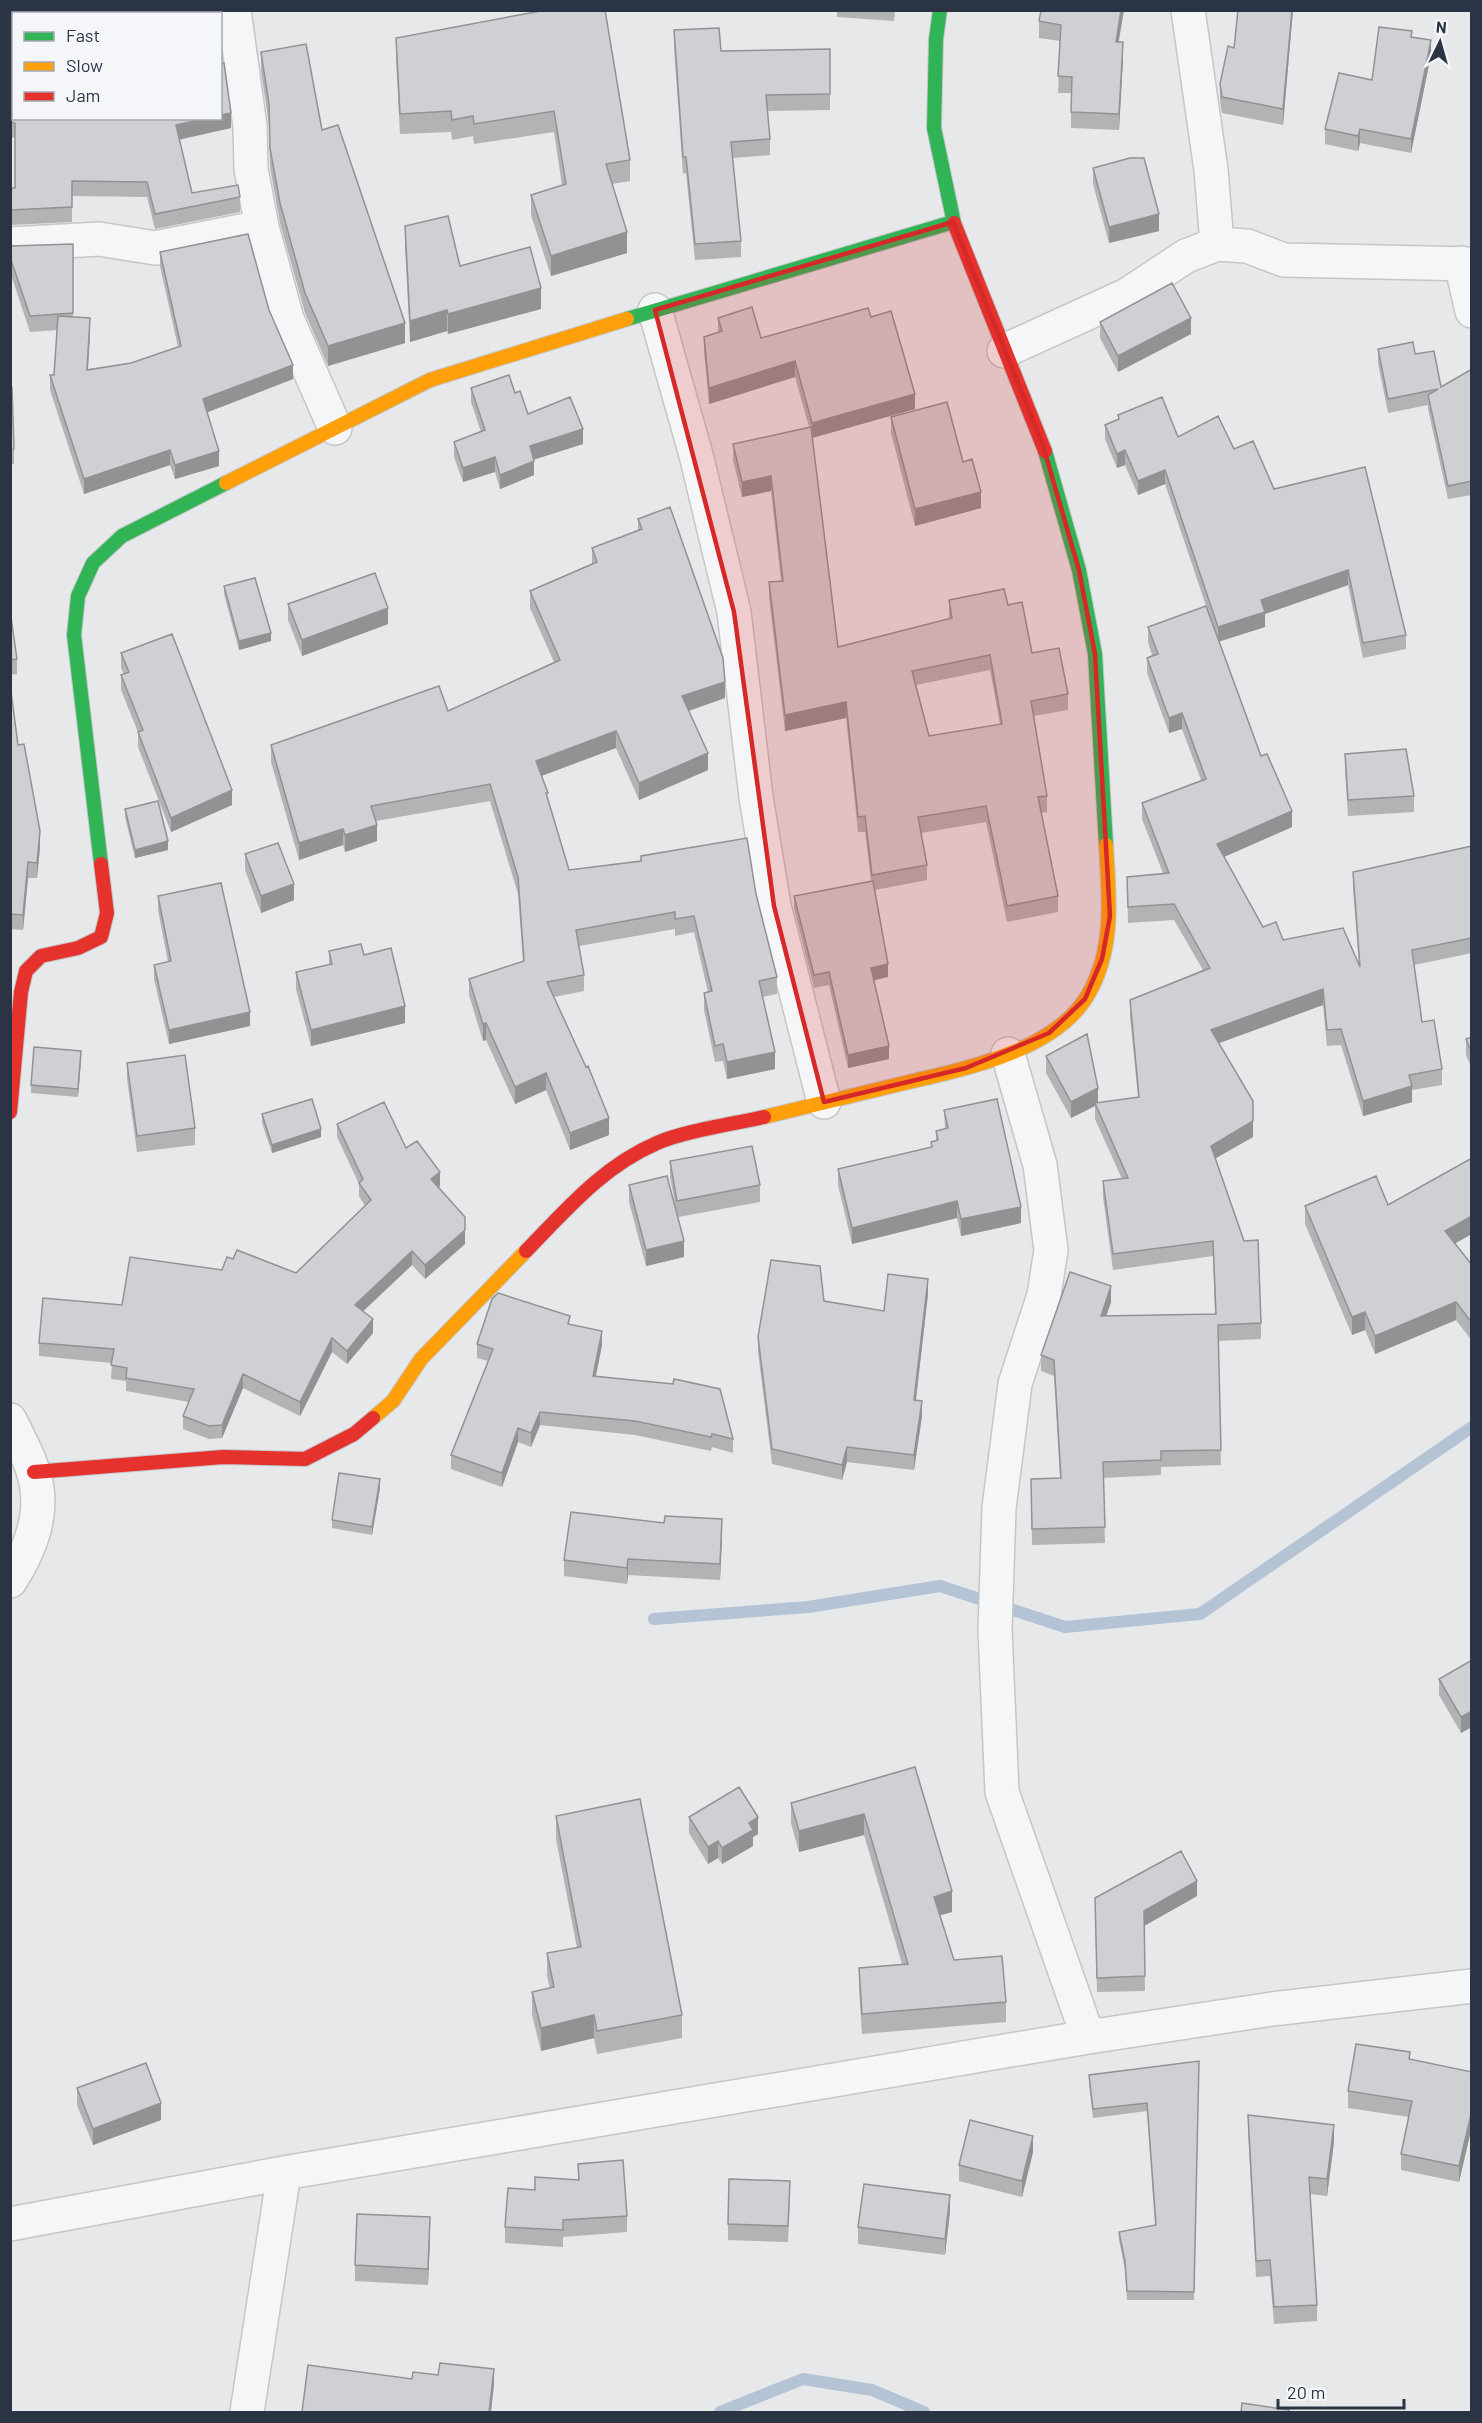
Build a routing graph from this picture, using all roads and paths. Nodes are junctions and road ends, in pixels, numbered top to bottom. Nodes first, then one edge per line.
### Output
1 (234, 10) edge
2 (940, 10) edge
3 (1188, 10) edge
4 (953, 222) junction
5 (262, 227) junction
6 (10, 244) edge
7 (1217, 244) junction
8 (1466, 264) edge
9 (655, 310) junction
10 (1472, 311) edge
11 (1004, 351) junction
12 (335, 428) junction
13 (1008, 1054) junction
14 (824, 1102) junction
15 (10, 1112) edge
16 (10, 1420) edge
17 (34, 1472) junction
18 (10, 1581) edge
19 (1472, 1986) edge
20 (1088, 2037) junction
21 (284, 2173) junction
22 (10, 2224) edge
23 (247, 2412) edge

1 - 5 street
2 - 4 street
3 - 7 street
4 - 9 street
4 - 11 street
5 - 6 street
5 - 12 street
7 - 8 street
7 - 11 street
8 - 10 street
9 - 12 street
9 - 14 street
11 - 13 street
12 - 15 street
13 - 14 street
13 - 20 street
14 - 17 street
16 - 17 street
17 - 18 street
19 - 20 street
20 - 21 street
21 - 22 street
21 - 23 street

